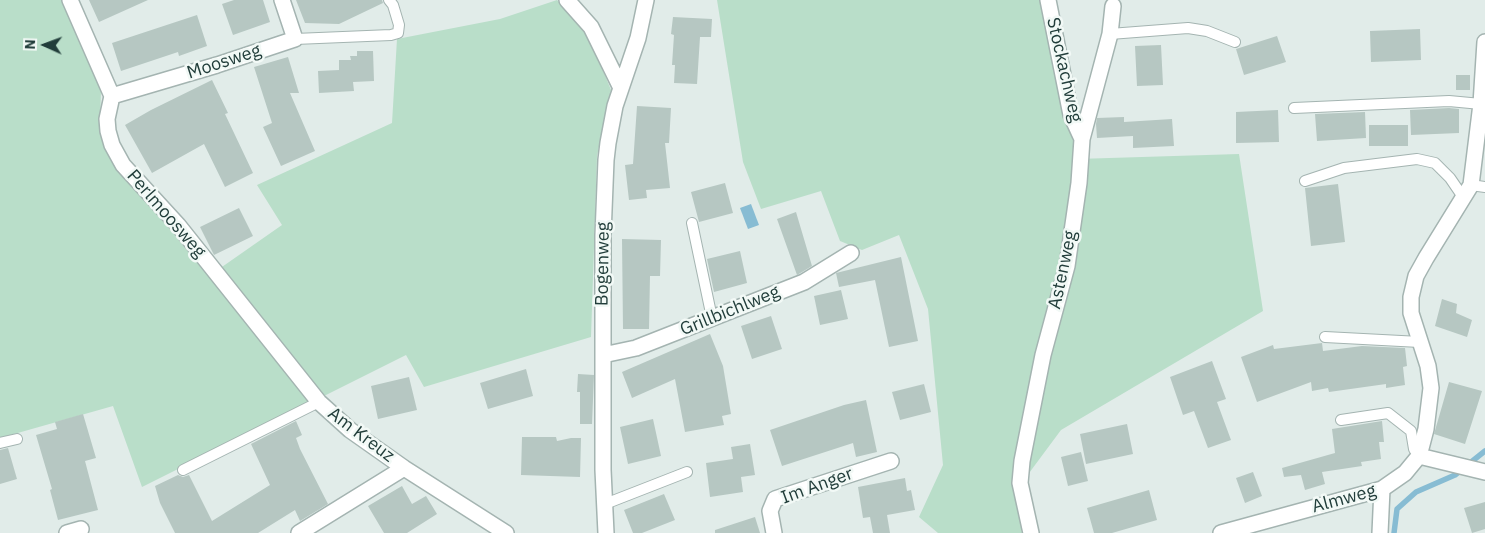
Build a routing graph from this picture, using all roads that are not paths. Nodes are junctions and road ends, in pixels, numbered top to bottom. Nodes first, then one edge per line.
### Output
1 (70, 0) edge
2 (282, 0) edge
3 (389, 0) edge
4 (567, 0) edge
5 (646, 0) edge
6 (1048, 0) edge
7 (1113, 3) edge
8 (1110, 34) junction
9 (295, 39) junction
10 (1235, 42) dead end
11 (1485, 42) edge
12 (620, 86) junction
13 (112, 96) junction
14 (1481, 104) junction
15 (1294, 108) dead end
16 (1082, 139) junction
17 (1305, 181) dead end
18 (1473, 189) edge
19 (692, 222) dead end
20 (851, 253) dead end
21 (712, 318) junction
22 (1325, 337) dead end
23 (1420, 342) junction
24 (603, 355) junction
25 (319, 402) junction
26 (1341, 420) dead end
27 (18, 438) dead end
28 (0, 443) edge
29 (1419, 456) junction
30 (891, 461) dead end
31 (404, 468) junction
32 (183, 470) dead end
33 (1484, 471) edge
34 (687, 472) dead end
35 (1382, 489) junction
36 (604, 504) junction
37 (299, 533) edge
38 (506, 533) edge
39 (606, 533) edge
40 (774, 533) edge
41 (1032, 533) edge
42 (1221, 533) edge
43 (1380, 533) edge

1 - 13 street
2 - 9 street
3 - 9 lane
4 - 12 street
5 - 12 street, Bogenweg
6 - 16 street, Stockachweg
7 - 8 street, Astenweg
8 - 10 lane
8 - 16 street, Astenweg
9 - 13 street, Moosweg
11 - 14 street
12 - 24 street, Bogenweg
13 - 25 street, Perlmoosweg
14 - 15 lane
14 - 18 street
16 - 41 street, Astenweg
17 - 18 lane
18 - 23 street
19 - 21 lane
20 - 21 street, Grillbichlweg
21 - 24 street, Grillbichlweg
22 - 23 lane
23 - 29 street
24 - 36 street, Bogenweg
25 - 31 street, Am Kreuz
25 - 32 lane
26 - 29 lane
27 - 28 lane
29 - 33 street
29 - 35 street, Almweg
30 - 40 street, Im Anger
31 - 37 street, Am Kreuz
31 - 38 street, Am Kreuz
34 - 36 lane
35 - 42 street, Almweg
35 - 43 street
36 - 39 street, Bogenweg

